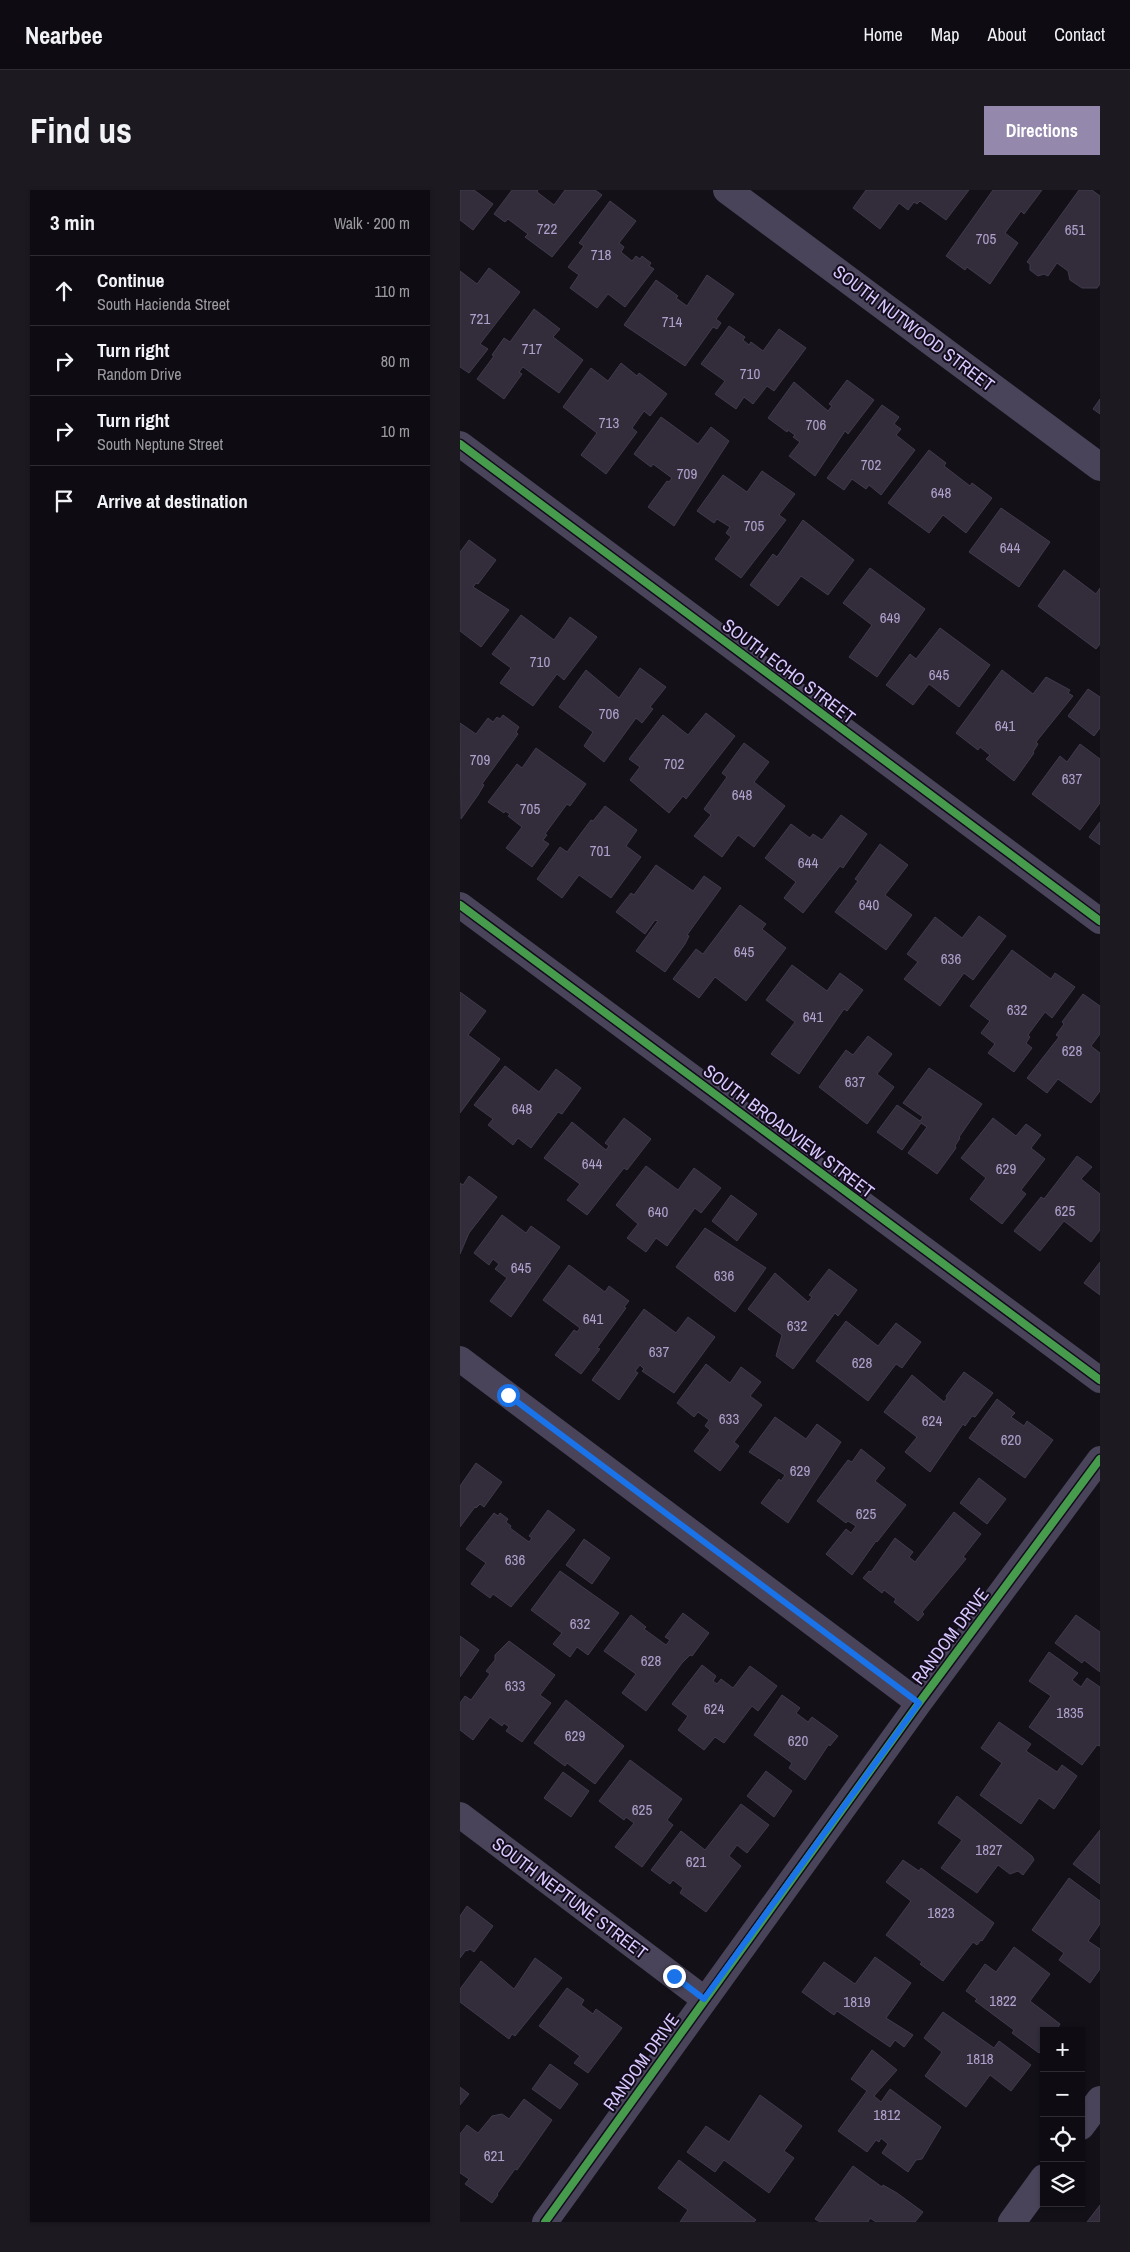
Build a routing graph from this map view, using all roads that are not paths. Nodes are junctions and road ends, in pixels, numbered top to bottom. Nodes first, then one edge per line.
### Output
1 (727, 190) edge
2 (460, 444) edge
3 (1100, 467) edge
4 (460, 905) edge
5 (1100, 921) edge
6 (460, 1359) edge
7 (1100, 1380) edge
8 (1100, 1460) edge
9 (919, 1703) junction
10 (460, 1815) edge
11 (704, 1999) junction
12 (1100, 2100) edge
13 (1085, 2121) edge
14 (1040, 2184) edge
15 (545, 2222) edge
16 (1012, 2222) edge

1 - 3 street, SOUTH NUTWOOD STREET
2 - 5 street, SOUTH ECHO STREET
4 - 7 street, SOUTH BROADVIEW STREET
6 - 9 street
8 - 9 street, RANDOM DRIVE
9 - 11 street, RANDOM DRIVE
10 - 11 street, SOUTH NEPTUNE STREET
11 - 15 street, RANDOM DRIVE
12 - 13 street
14 - 16 street

